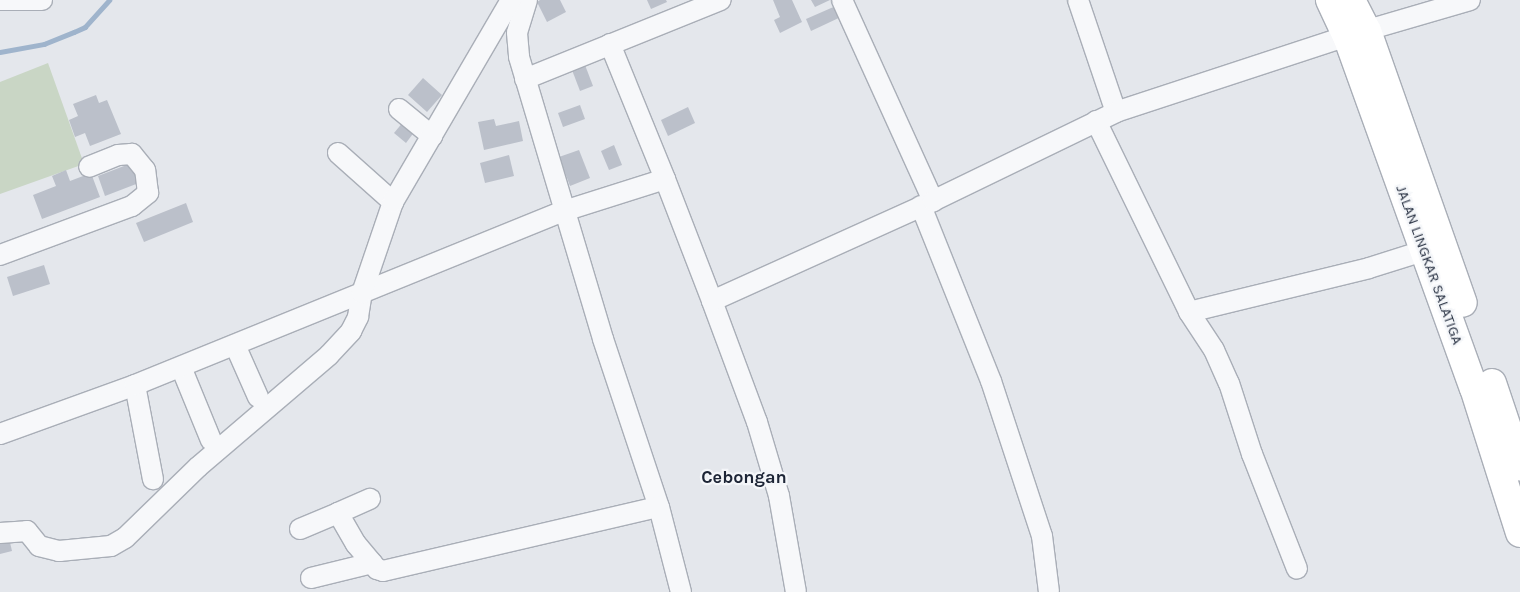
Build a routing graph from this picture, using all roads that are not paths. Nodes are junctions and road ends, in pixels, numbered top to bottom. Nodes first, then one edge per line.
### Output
1 (0, 0) edge
2 (42, 0) edge
3 (511, 0) edge
4 (527, 0) edge
5 (721, 0) edge
6 (842, 0) edge
7 (1078, 0) edge
8 (1330, 0) edge
9 (1351, 0) edge
10 (1470, 0) edge
11 (1357, 33) junction
12 (610, 44) junction
13 (526, 79) junction
14 (399, 109) dead end
15 (1116, 112) junction
16 (1096, 121) junction
17 (432, 136) junction
18 (338, 153) dead end
19 (89, 167) dead end
20 (665, 179) junction
21 (393, 202) junction
22 (927, 204) junction
23 (564, 211) junction
24 (1423, 251) junction
25 (0, 255) edge
26 (362, 293) junction
27 (712, 301) junction
28 (1189, 312) junction
29 (235, 345) junction
30 (181, 367) junction
31 (135, 385) junction
32 (258, 396) dead end
33 (2, 428) edge
34 (211, 440) dead end
35 (1520, 466) edge
36 (153, 480) dead end
37 (370, 499) dead end
38 (659, 506) junction
39 (338, 513) junction
40 (300, 529) dead end
41 (1520, 532) edge
42 (0, 533) edge
43 (372, 563) junction
44 (1297, 569) dead end
45 (311, 578) dead end
46 (681, 592) edge
47 (796, 592) edge
48 (1049, 592) edge

1 - 2 street
3 - 17 street
4 - 13 street
5 - 12 street
6 - 22 street
7 - 15 street
8 - 11 highway, JALAN LINGKAR SALATIGA
9 - 11 highway, JALAN LINGKAR SALATIGA
10 - 11 street
11 - 15 street
11 - 24 highway, JALAN LINGKAR SALATIGA
11 - 35 highway, JALAN LINGKAR SALATIGA
12 - 13 street
12 - 20 street
13 - 23 street
14 - 17 street
15 - 16 street
16 - 22 street
16 - 28 street
17 - 21 street
18 - 21 street
19 - 25 street
20 - 23 street
20 - 27 street
21 - 26 street
22 - 27 street
22 - 48 street
23 - 26 street
23 - 38 street
24 - 28 street
24 - 41 highway, JALAN LINGKAR SALATIGA
26 - 29 street
26 - 42 street
27 - 47 street
28 - 44 street
29 - 30 street
29 - 32 street
30 - 31 street
30 - 34 street
31 - 33 street
31 - 36 street
37 - 39 street
38 - 43 street
38 - 46 street
39 - 40 street
39 - 43 street
43 - 45 street

